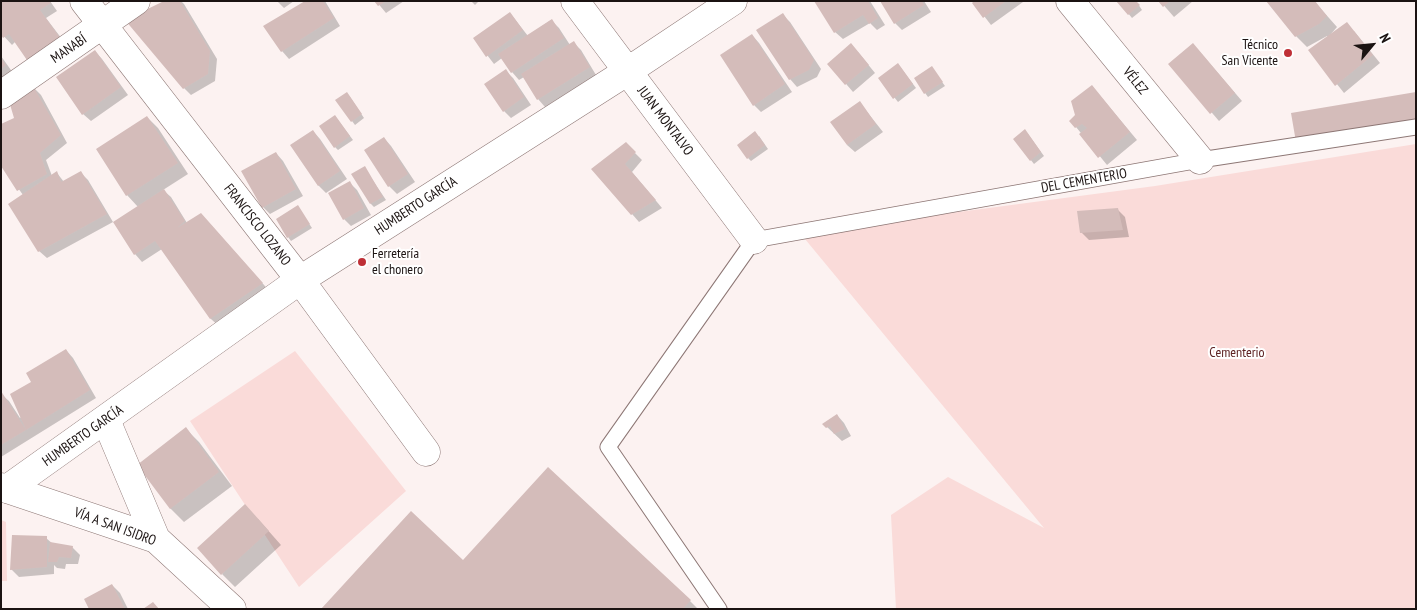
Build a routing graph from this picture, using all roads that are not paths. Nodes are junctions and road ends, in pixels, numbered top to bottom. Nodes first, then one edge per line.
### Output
1 (84, 1) edge
2 (136, 1) edge
3 (575, 1) edge
4 (733, 1) edge
5 (1070, 1) edge
6 (102, 26) junction
7 (628, 71) junction
8 (1, 95) edge
9 (1416, 127) edge
10 (1200, 160) junction
11 (754, 240) junction
12 (300, 280) junction
13 (106, 420) junction
14 (426, 452) dead end
15 (4, 488) edge
16 (156, 539) junction
17 (232, 609) edge
18 (719, 609) edge

1 - 6 street, FRANCISCO LOZANO
2 - 6 street, MANABÍ
3 - 7 street, JUAN MONTALVO
4 - 7 street, HUMBERTO GARCÍA
5 - 10 street, VÉLEZ
6 - 8 street, MANABÍ
6 - 12 street, FRANCISCO LOZANO
7 - 11 street, JUAN MONTALVO
7 - 12 street, HUMBERTO GARCÍA
9 - 10 lane, DEL CEMENTERIO
10 - 11 lane, DEL CEMENTERIO
11 - 18 lane
12 - 13 street, HUMBERTO GARCÍA
12 - 14 street, FRANCISCO LOZANO
13 - 15 street, HUMBERTO GARCÍA
13 - 16 street
15 - 16 street, VÍA A SAN ISIDRO
16 - 17 street, VÍA A SAN ISIDRO

